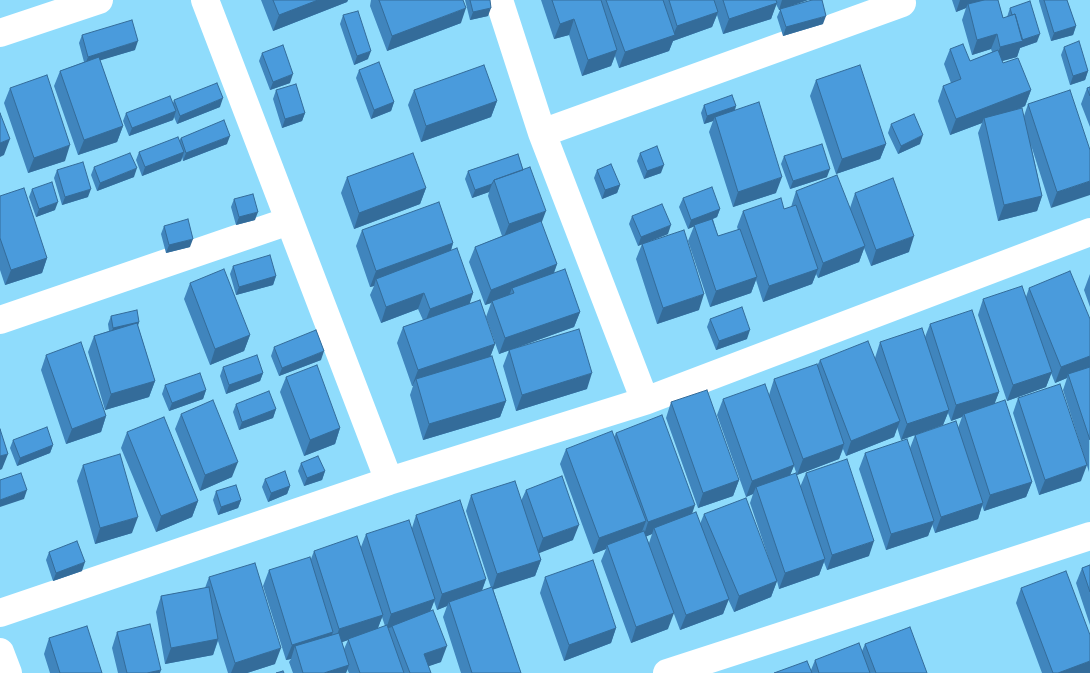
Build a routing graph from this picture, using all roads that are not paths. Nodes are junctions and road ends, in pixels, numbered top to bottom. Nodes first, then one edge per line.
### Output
1 (99, 0) edge
2 (205, 0) edge
3 (499, 0) edge
4 (901, 0) edge
5 (0, 33) edge
6 (542, 133) junction
7 (289, 221) junction
8 (1090, 232) edge
9 (0, 320) edge
10 (645, 401) junction
11 (389, 481) junction
12 (1090, 536) edge
13 (0, 613) edge
14 (0, 652) edge
15 (8, 673) edge
16 (667, 673) edge

1 - 5 street
2 - 7 street
3 - 6 street
4 - 6 street
6 - 10 street
7 - 9 street
7 - 11 street
8 - 10 street
10 - 11 street
11 - 13 street
12 - 16 street
14 - 15 street

